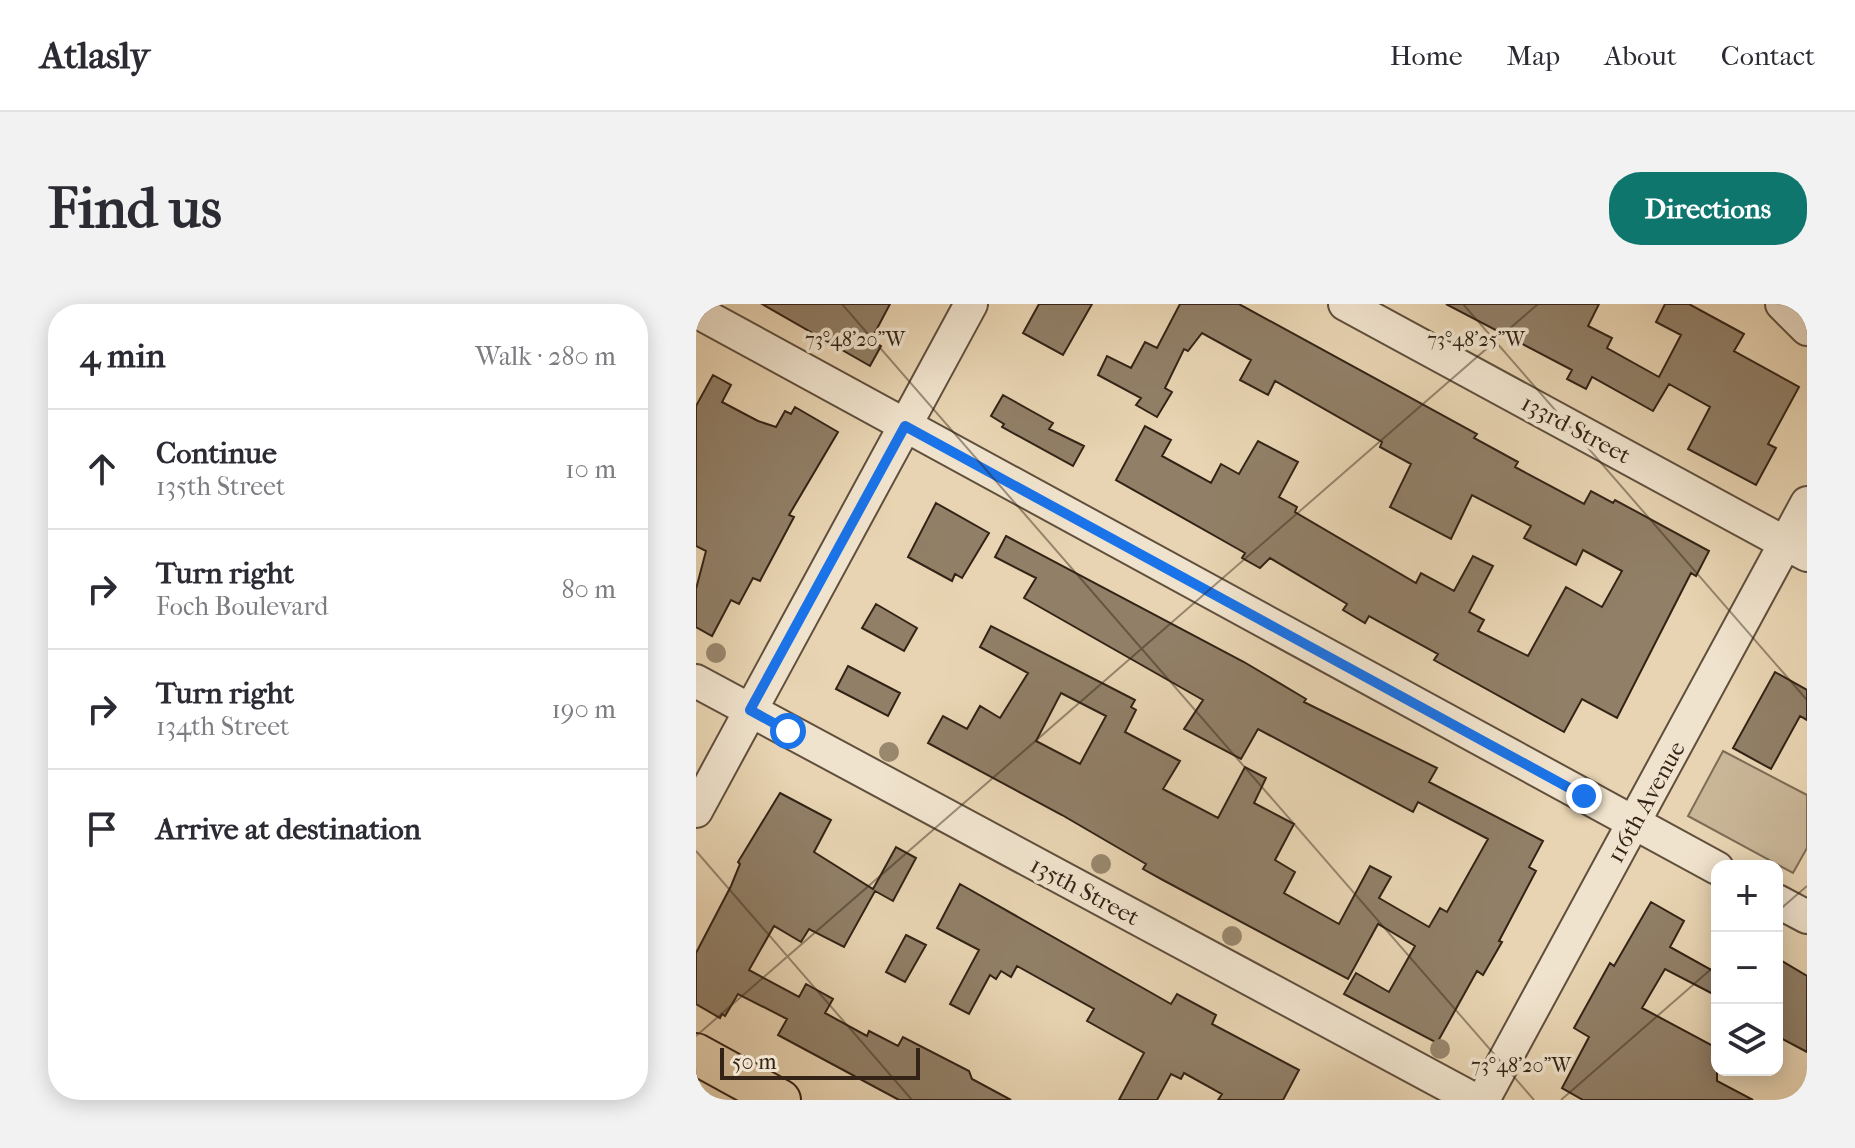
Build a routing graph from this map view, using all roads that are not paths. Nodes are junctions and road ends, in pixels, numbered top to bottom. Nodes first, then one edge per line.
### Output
1 (971, 304) edge
2 (1345, 304) edge
3 (1782, 304) edge
4 (696, 311) edge
5 (1807, 329) edge
6 (905, 426) junction
7 (1807, 503) edge
8 (1797, 549) edge
9 (696, 681) edge
10 (750, 710) junction
11 (696, 811) edge
12 (1634, 823) junction
13 (1711, 865) edge
14 (1783, 904) edge
15 (1807, 917) edge
16 (696, 1054) edge
17 (780, 1100) edge
18 (1475, 1100) edge
19 (1483, 1100) edge

1 - 6 street
2 - 8 street, 133rd Street
3 - 5 street
4 - 6 street
6 - 10 street
6 - 12 street
7 - 8 street, 116th Avenue
8 - 12 street, 116th Avenue
9 - 10 street, 135th Street
10 - 11 street
10 - 18 street, 135th Street
12 - 13 street
12 - 19 street, 116th Avenue
14 - 15 street
16 - 17 main road

